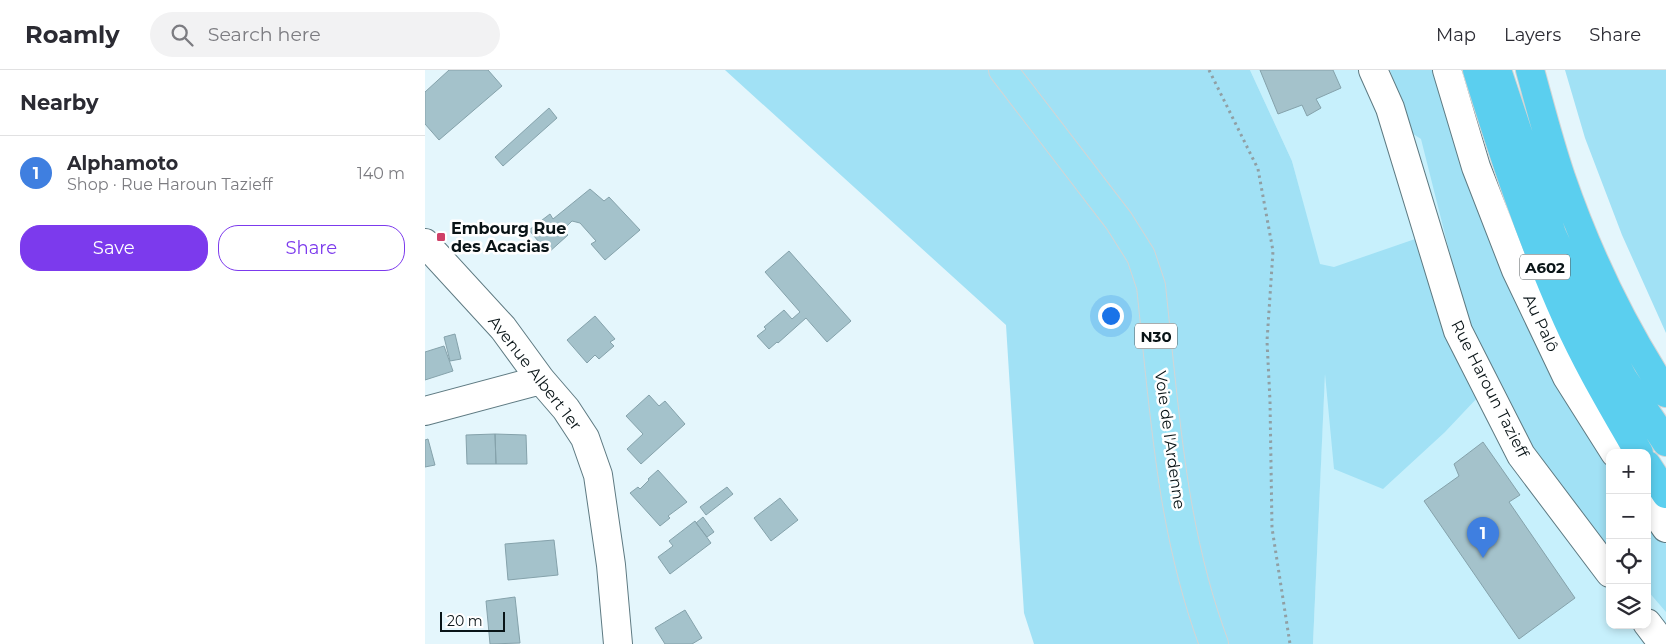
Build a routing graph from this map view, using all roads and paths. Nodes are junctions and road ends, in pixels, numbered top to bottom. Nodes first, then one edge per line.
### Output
1 (1003, 70) edge
2 (1209, 70) edge
3 (1373, 70) edge
4 (1447, 70) edge
5 (1477, 70) edge
6 (1497, 70) edge
7 (1530, 70) edge
8 (425, 243) edge
9 (541, 380) junction
10 (1666, 393) edge
11 (425, 411) edge
12 (1666, 442) edge
13 (1612, 449) edge
14 (1637, 449) edge
15 (1651, 471) edge
16 (1666, 494) edge
17 (1651, 506) edge
18 (1666, 528) edge
19 (1606, 568) edge
20 (1651, 628) edge
21 (617, 644) edge
22 (1214, 644) edge
23 (1290, 644) edge
24 (1663, 644) edge

1 - 22 main road, Voie de l'Ardenne / N30
2 - 23 path
3 - 19 street, Rue Haroun Tazieff
4 - 13 street, Au Palô
5 - 14 highway, A602
6 - 12 highway
7 - 10 highway
8 - 9 street, Avenue Albert 1er
9 - 11 street
9 - 21 street, Avenue Albert 1er
15 - 16 highway
17 - 18 street
20 - 24 street

